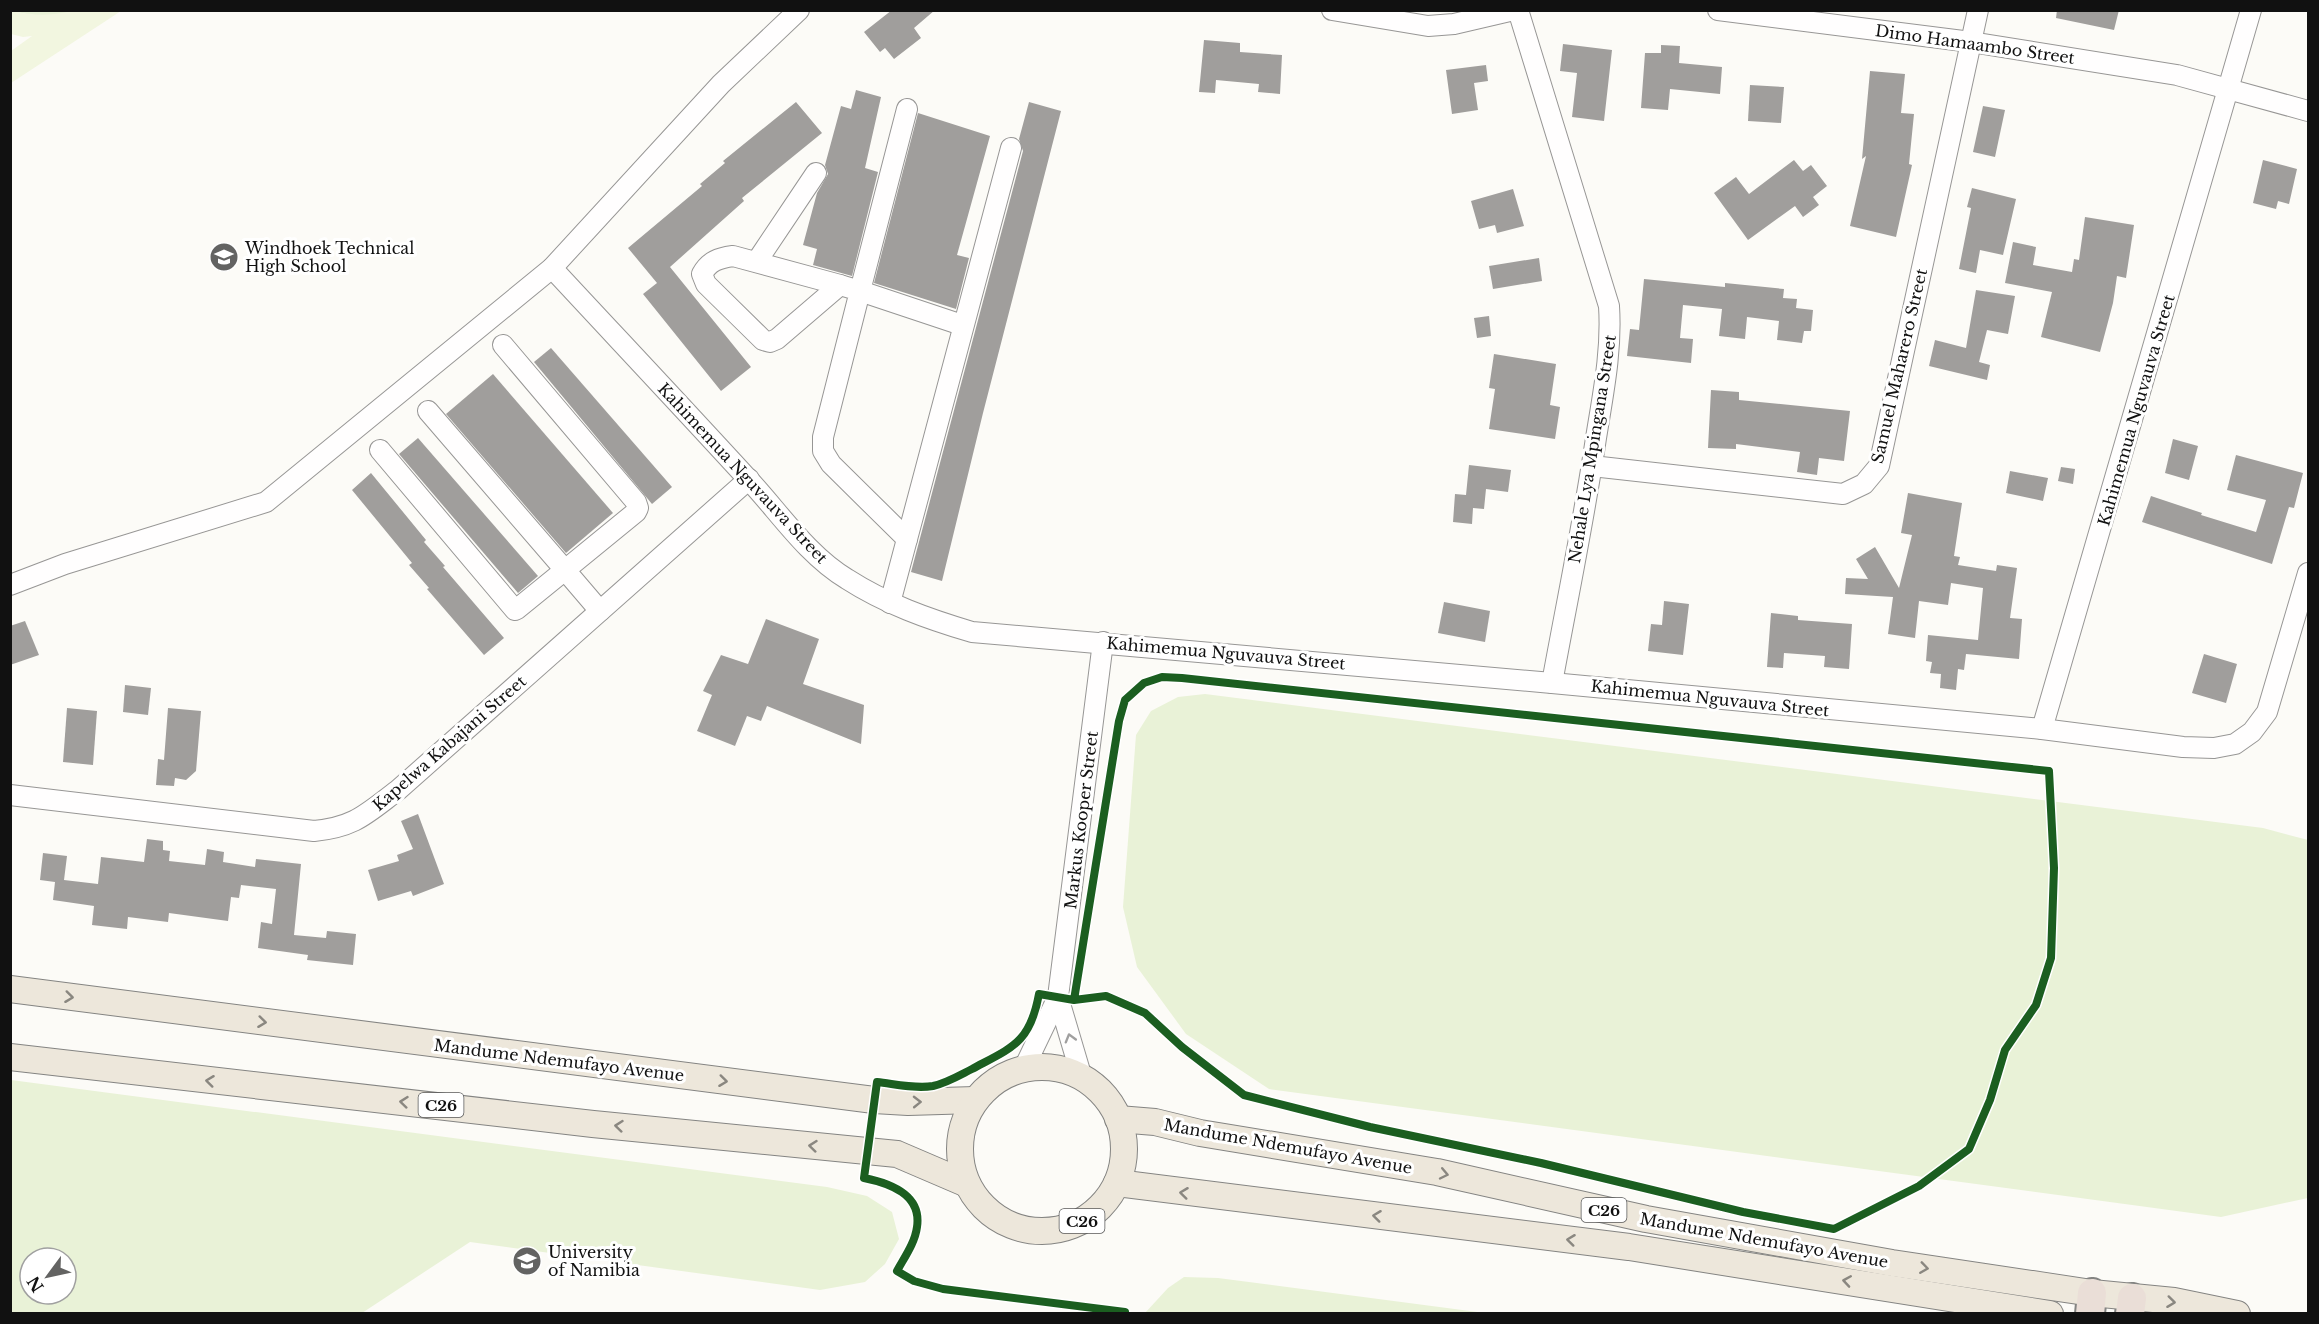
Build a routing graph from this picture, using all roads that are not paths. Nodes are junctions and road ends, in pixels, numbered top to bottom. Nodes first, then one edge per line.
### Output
1 (799, 10) edge
2 (1332, 10) edge
3 (1516, 10) edge
4 (1718, 10) edge
5 (1978, 10) edge
6 (2251, 10) edge
7 (1971, 42) junction
8 (2230, 90) junction
9 (907, 109) dead end
10 (2308, 111) edge
11 (1011, 148) dead end
12 (816, 173) dead end
13 (756, 261) junction
14 (552, 268) junction
15 (840, 285) junction
16 (860, 291) junction
17 (963, 325) junction
18 (503, 345) dead end
19 (428, 411) dead end
20 (380, 450) dead end
21 (1592, 466) junction
22 (749, 479) junction
23 (907, 539) junction
24 (565, 570) junction
25 (2308, 573) edge
26 (10, 585) edge
27 (890, 603) junction
28 (600, 612) junction
29 (1103, 642) junction
30 (1552, 683) junction
31 (2042, 729) junction
32 (10, 795) edge
33 (10, 989) edge
34 (1058, 998) junction
35 (10, 1057) edge
36 (1024, 1068) junction
37 (1088, 1082) junction
38 (975, 1100) junction
39 (1118, 1119) junction
40 (1117, 1183) junction
41 (967, 1184) junction
42 (2091, 1304) edge
43 (2131, 1306) edge
44 (2050, 1314) edge
45 (2237, 1314) edge

1 - 14 street
2 - 3 street
3 - 21 street, Nehale Lya Mpingana Street
4 - 7 street, Dimo Hamaambo Street
5 - 7 street, Samuel Maharero Street
6 - 8 street, Kahimemua Nguvauva Street
7 - 8 street, Dimo Hamaambo Street
7 - 21 street, Samuel Maharero Street
8 - 10 street
8 - 31 street, Kahimemua Nguvauva Street
9 - 16 street
11 - 17 street
12 - 13 street
13 - 15 street
13 - 15 street
14 - 22 street, Kahimemua Nguvauva Street
14 - 26 street
15 - 16 street
16 - 17 street
16 - 23 street
17 - 23 street
18 - 24 street
19 - 24 street
20 - 24 street
21 - 30 street, Nehale Lya Mpingana Street
22 - 27 street, Kahimemua Nguvauva Street
22 - 28 street, Kapelwa Kabajani Street
23 - 27 street
24 - 28 street
25 - 31 street, Kahimemua Nguvauva Street
27 - 29 street, Kahimemua Nguvauva Street
28 - 32 street, Kapelwa Kabajani Street
29 - 30 street, Kahimemua Nguvauva Street
29 - 34 street, Markus Kooper Street
30 - 31 street, Kahimemua Nguvauva Street
33 -> 38 main road, Mandume Ndemufayo Avenue
34 - 36 street
37 -> 34 street
41 -> 35 main road, C26
36 - 37 main road
36 - 38 main road
37 - 39 main road
38 - 41 main road, C26
39 - 40 main road, C26
39 -> 42 main road, Mandume Ndemufayo Avenue / C26
40 - 41 main road, C26
44 -> 40 main road, Mandume Ndemufayo Avenue / C26
42 - 43 main road, Mandume Ndemufayo Avenue / C26
43 -> 45 main road, Mandume Ndemufayo Avenue / C26

